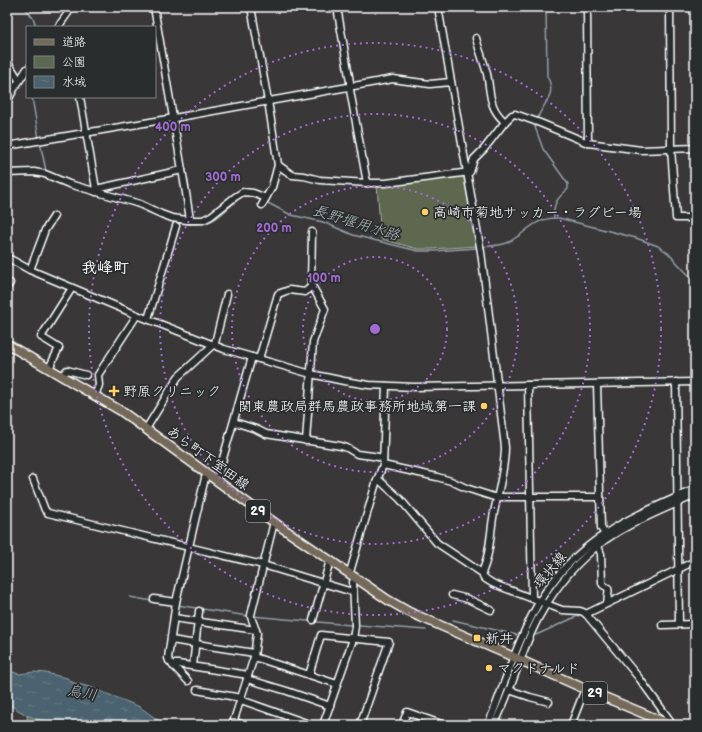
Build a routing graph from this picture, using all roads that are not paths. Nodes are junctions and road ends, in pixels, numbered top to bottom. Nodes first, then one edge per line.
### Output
1 (71, 7) edge
2 (154, 7) edge
3 (251, 7) edge
4 (337, 7) edge
5 (438, 7) edge
6 (587, 7) edge
7 (670, 7) edge
8 (59, 26) edge
9 (476, 38) dead end
10 (7, 61) edge
11 (26, 70) edge
12 (19, 80) junction
13 (451, 82) junction
14 (350, 86) junction
15 (80, 98) edge
16 (268, 101) junction
17 (7, 102) edge
18 (174, 118) junction
19 (505, 122) junction
20 (86, 132) junction
21 (588, 143) junction
22 (7, 146) edge
23 (671, 148) junction
24 (695, 148) edge
25 (278, 165) junction
26 (182, 170) junction
27 (466, 172) junction
28 (7, 173) edge
29 (367, 183) junction
30 (96, 190) junction
31 (54, 216) dead end
32 (695, 218) edge
33 (190, 220) junction
34 (176, 226) dead end
35 (312, 232) dead end
36 (10, 259) dead end
37 (30, 270) junction
38 (312, 286) junction
39 (72, 288) junction
40 (227, 294) dead end
41 (137, 315) junction
42 (148, 319) junction
43 (7, 344) edge
44 (213, 346) junction
45 (252, 357) junction
46 (259, 359) junction
47 (49, 369) junction
48 (86, 374) dead end
49 (310, 374) junction
50 (62, 376) junction
51 (676, 382) junction
52 (695, 382) edge
53 (597, 384) junction
54 (497, 385) junction
55 (528, 385) junction
56 (386, 386) junction
57 (95, 396) junction
58 (234, 422) junction
59 (146, 429) junction
60 (306, 440) junction
61 (383, 462) junction
62 (208, 474) junction
63 (33, 479) dead end
64 (378, 479) junction
65 (216, 480) junction
66 (695, 488) edge
67 (695, 495) edge
68 (497, 497) junction
69 (530, 497) junction
70 (600, 497) junction
71 (678, 500) junction
72 (275, 523) junction
73 (604, 534) junction
74 (598, 546) junction
75 (189, 547) junction
76 (695, 561) edge
77 (331, 562) junction
78 (263, 565) junction
79 (679, 569) junction
80 (482, 573) junction
81 (352, 576) junction
82 (324, 583) junction
83 (353, 591) junction
84 (452, 596) dead end
85 (532, 598) junction
86 (154, 599) dead end
87 (176, 602) junction
88 (539, 602) junction
89 (608, 603) junction
90 (546, 604) junction
91 (491, 610) dead end
92 (200, 611) dead end
93 (586, 614) junction
94 (174, 618) junction
95 (313, 620) dead end
96 (199, 621) junction
97 (680, 624) junction
98 (695, 624) edge
99 (662, 625) dead end
100 (256, 630) junction
101 (353, 639) junction
102 (171, 640) junction
103 (196, 644) junction
104 (254, 655) junction
105 (517, 658) junction
106 (173, 666) junction
107 (193, 666) junction
108 (309, 675) junction
109 (248, 677) junction
110 (188, 681) dead end
111 (337, 684) junction
112 (585, 689) junction
113 (197, 690) dead end
114 (509, 690) junction
115 (241, 699) junction
116 (549, 702) dead end
117 (330, 706) junction
118 (244, 725) edge
119 (312, 725) edge
120 (323, 725) edge
121 (360, 725) edge
122 (402, 725) edge
123 (444, 725) edge
124 (488, 725) edge
125 (494, 725) edge
126 (571, 725) edge
127 (671, 725) edge

1 - 8 street
2 - 18 street
3 - 16 street
4 - 14 street
5 - 13 street
6 - 21 street
7 - 23 street
9 - 19 street
10 - 12 street
11 - 12 street
12 - 17 street
13 - 14 street
13 - 27 street
14 - 16 street
14 - 29 street
15 - 20 street
16 - 18 street
16 - 25 street
18 - 20 street
18 - 26 street
19 - 21 street
19 - 27 street
20 - 22 street
20 - 30 street
21 - 23 street
23 - 24 street
23 - 32 street
25 - 29 street
25 - 33 street
26 - 30 street
26 - 33 street
27 - 29 street
27 - 54 street
28 - 30 street
30 - 33 street
31 - 37 street
34 - 42 street
35 - 38 street
36 - 37 street
37 - 39 street
38 - 46 street
38 - 49 street
39 - 41 street
39 - 47 street
40 - 44 street
41 - 42 street
41 - 57 street
42 - 44 street
43 - 47 main road, あら町下室田線 / 29
44 - 45 street
44 - 59 street
45 - 46 street
45 - 58 street
46 - 49 street
47 - 50 main road, あら町下室田線 / 29
48 - 50 street
49 - 56 street
49 - 60 street
50 - 57 main road, あら町下室田線 / 29
51 - 52 street
51 - 53 street
51 - 71 street
53 - 55 street
53 - 70 street
54 - 55 street
54 - 56 street
54 - 68 street
55 - 69 street
56 - 61 street
57 - 59 main road, あら町下室田線 / 29
58 - 60 street
58 - 65 street
59 - 62 main road, あら町下室田線 / 29
60 - 61 street
61 - 64 street
61 - 68 street
62 - 65 main road, あら町下室田線 / 29
62 - 75 street
63 - 75 street
64 - 80 street
64 - 81 street
65 - 72 main road, あら町下室田線 / 29
66 - 71 street, 環状線
67 - 71 street, 環状線
68 - 69 street
68 - 80 street
69 - 70 street
69 - 85 street
70 - 73 street
71 - 73 street, 環状線
71 - 74 street, 環状線
71 - 79 street
72 - 77 main road, あら町下室田線 / 29
72 - 78 street
73 - 88 street, 環状線
74 - 89 street
74 - 90 street, 環状線
75 - 78 street
75 - 87 street
76 - 79 street
77 - 81 main road, あら町下室田線 / 29
77 - 82 street
78 - 82 street
78 - 100 street
79 - 89 street
79 - 97 street
80 - 85 street
81 - 83 street
81 - 105 main road, あら町下室田線 / 29
82 - 83 street
82 - 95 street
83 - 101 street
84 - 91 street
85 - 88 street
86 - 87 street
87 - 94 street
88 - 90 street
88 - 105 street, 環状線
89 - 93 street
90 - 93 street
90 - 105 street, 環状線
92 - 96 street
93 - 127 street
94 - 96 street
94 - 102 street
96 - 100 street
96 - 103 street
97 - 98 street
97 - 99 street
100 - 104 street
101 - 108 street
101 - 111 street
101 - 121 street
102 - 103 street
102 - 106 street
103 - 104 street
103 - 107 street
104 - 108 street
104 - 109 street
105 - 112 main road, 29
105 - 114 street, 環状線
105 - 124 street, 環状線
106 - 107 street
106 - 110 street
107 - 109 street
108 - 111 street
109 - 115 street
109 - 117 street
111 - 117 street
112 - 126 street
112 - 127 main road, 29
113 - 115 street
114 - 116 street
114 - 125 street, 環状線
115 - 118 street
115 - 119 street
117 - 120 street
122 - 123 street

